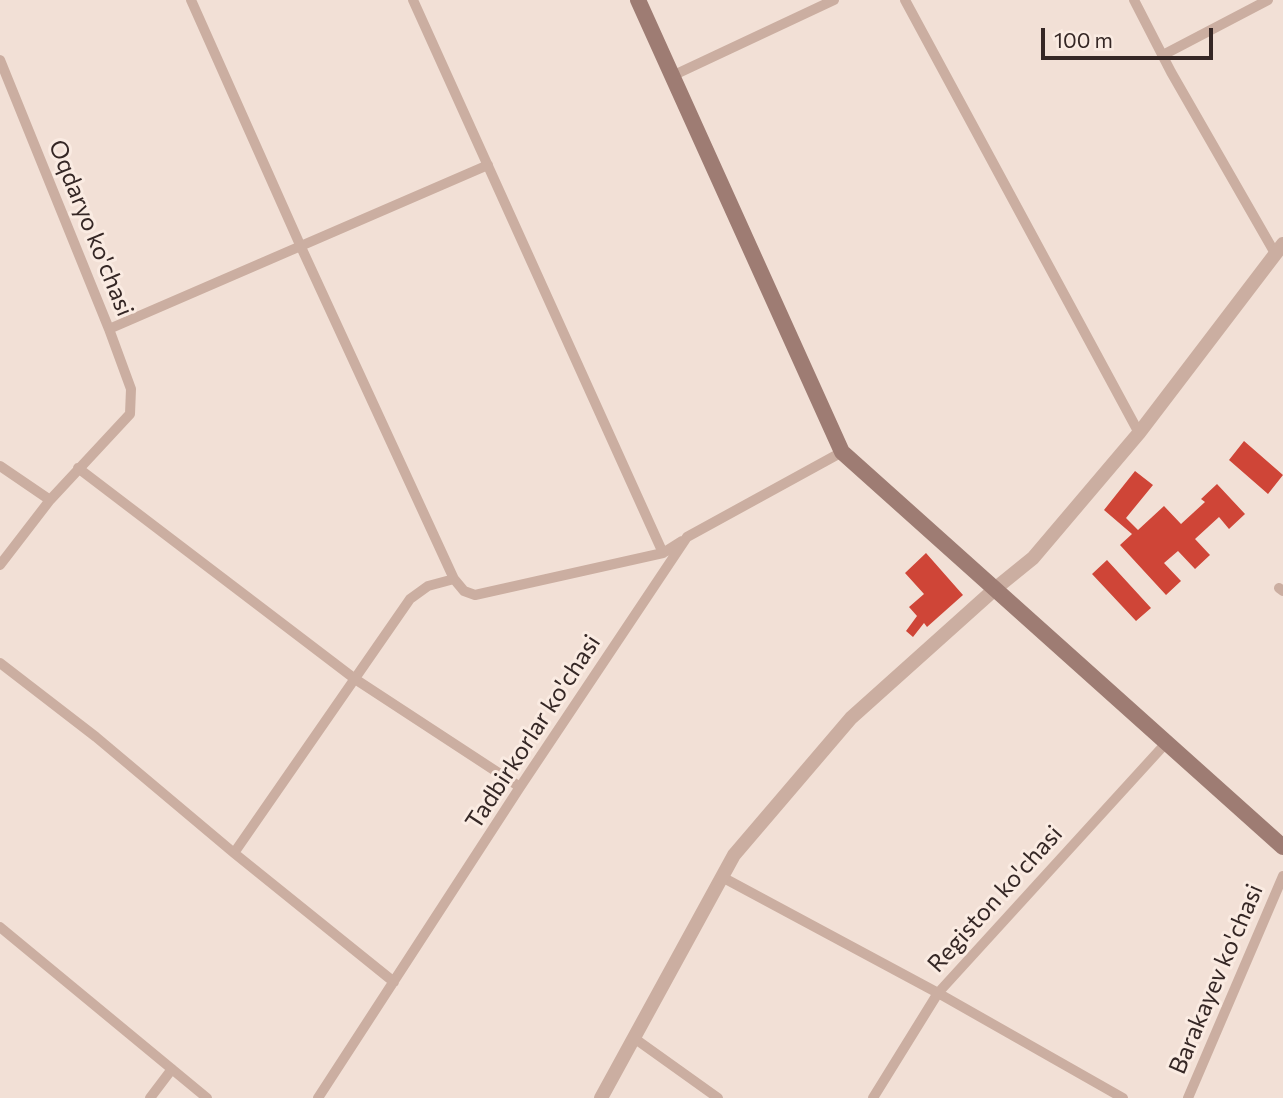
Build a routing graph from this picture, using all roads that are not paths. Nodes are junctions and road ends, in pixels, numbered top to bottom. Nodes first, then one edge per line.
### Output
1 (191, 0) edge
2 (413, 0) edge
3 (638, 0) edge
4 (834, 0) edge
5 (905, 0) edge
6 (1134, 0) edge
7 (1268, 0) edge
8 (1163, 55) junction
9 (0, 60) edge
10 (673, 76) junction
11 (488, 165) junction
12 (301, 247) junction
13 (1279, 249) edge
14 (109, 329) junction
15 (1139, 433) junction
16 (842, 452) junction
17 (0, 466) edge
18 (78, 468) junction
19 (50, 500) junction
20 (687, 537) junction
21 (663, 553) junction
22 (0, 565) edge
23 (454, 579) junction
24 (996, 588) junction
25 (0, 663) edge
26 (355, 679) junction
27 (1167, 742) junction
28 (520, 788) junction
29 (1283, 847) edge
30 (234, 853) junction
31 (1283, 876) edge
32 (722, 877) junction
33 (0, 927) edge
34 (394, 982) junction
35 (938, 993) junction
36 (634, 1038) junction
37 (172, 1069) junction
38 (149, 1098) edge
39 (206, 1098) edge
40 (318, 1098) edge
41 (601, 1098) edge
42 (718, 1098) edge
43 (873, 1098) edge
44 (1123, 1098) edge
45 (1188, 1098) edge

1 - 12 street
2 - 11 street
3 - 10 main road
4 - 10 street
5 - 15 street
6 - 8 street
7 - 8 street
8 - 13 street
9 - 14 street, Oqdaryo ko'chasi
10 - 16 main road
11 - 12 street
11 - 21 street
12 - 14 street
12 - 23 street
13 - 15 street
14 - 18 street, Oqdaryo ko'chasi
15 - 24 street
16 - 20 street, Tadbirkorlar ko'chasi
16 - 24 main road
17 - 19 street
18 - 19 street
18 - 26 street
19 - 22 street
20 - 21 street
20 - 28 street, Tadbirkorlar ko'chasi
21 - 23 street
23 - 26 street
24 - 27 main road
24 - 32 street
25 - 30 street
26 - 28 street
26 - 30 street
27 - 29 main road
27 - 35 street, Registon ko'chasi
28 - 34 street, Tadbirkorlar ko'chasi
30 - 34 street
31 - 45 street, Barakayev ko'chasi
32 - 35 street
32 - 36 street
33 - 37 street
34 - 40 street, Tadbirkorlar ko'chasi
35 - 43 street, Registon ko'chasi
35 - 44 street
36 - 41 street
36 - 42 street
37 - 38 street
37 - 39 street

